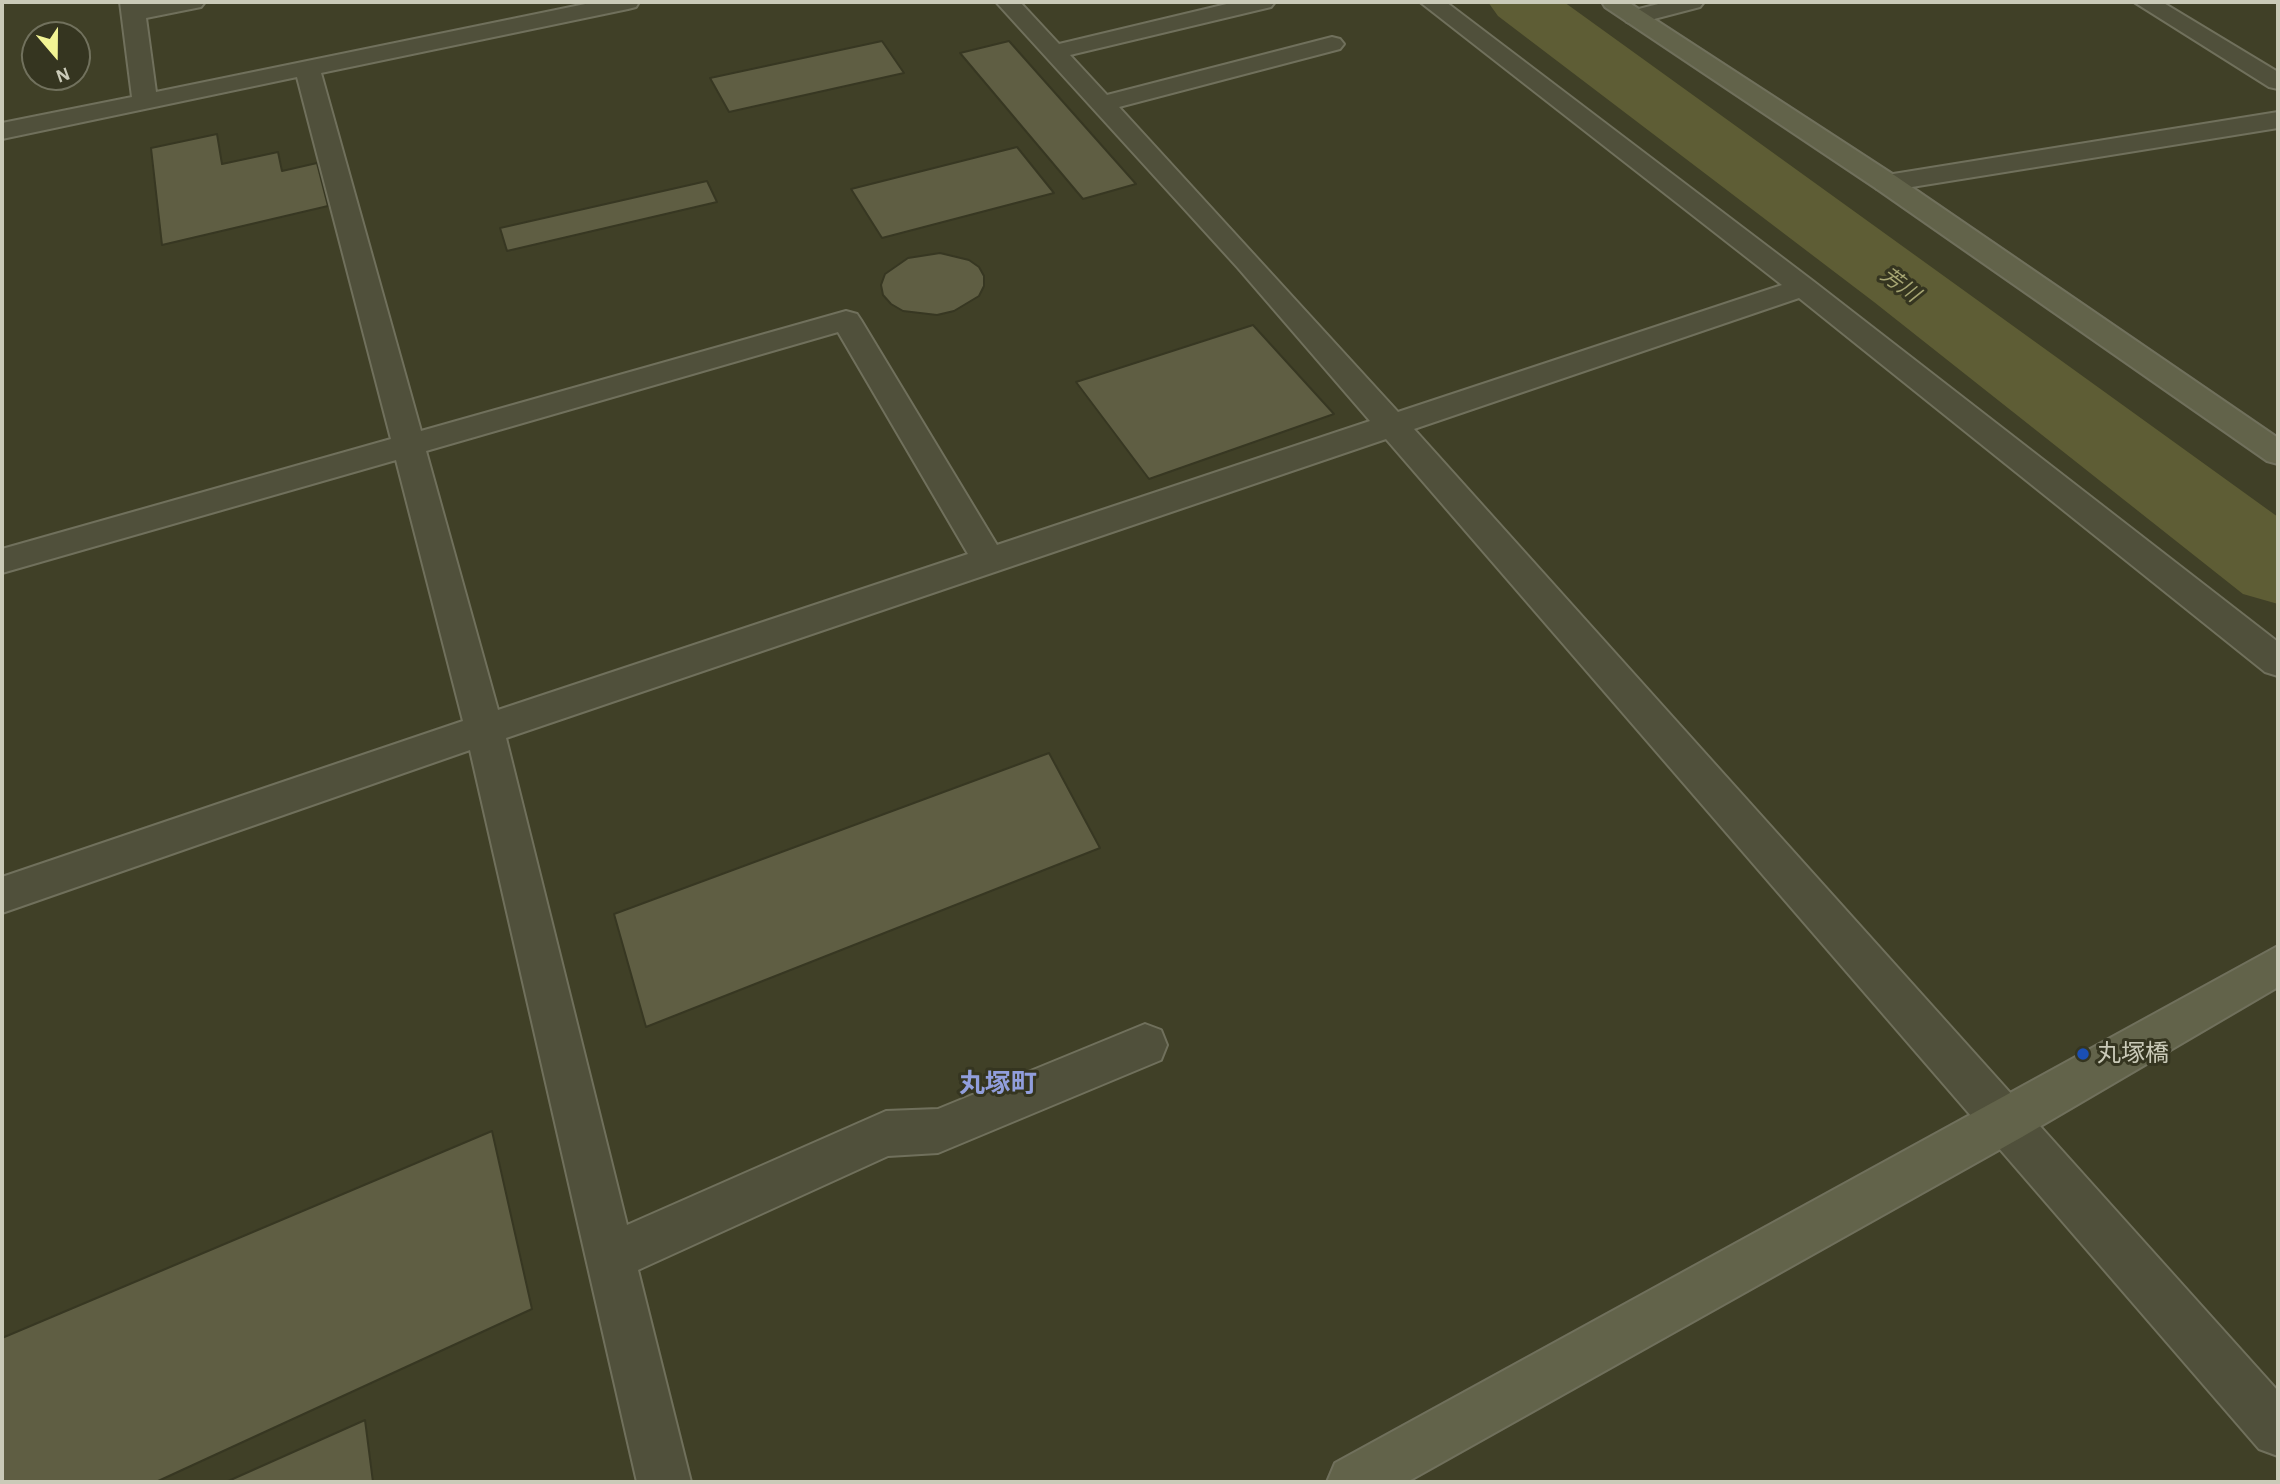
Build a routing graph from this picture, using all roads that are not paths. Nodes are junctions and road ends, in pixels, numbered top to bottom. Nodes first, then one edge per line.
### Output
1 (193, 2) edge
2 (628, 2) edge
3 (1007, 2) edge
4 (1263, 2) edge
5 (1432, 2) edge
6 (1692, 2) edge
7 (2146, 2) edge
8 (132, 8) edge
9 (1624, 9) edge
10 (1332, 44) dead end
11 (1054, 52) junction
12 (307, 67) junction
13 (2278, 82) edge
14 (145, 101) junction
15 (1102, 104) junction
16 (2277, 121) edge
17 (2, 131) edge
18 (1887, 183) junction
19 (1803, 287) junction
20 (1392, 426) junction
21 (410, 443) junction
22 (2278, 453) edge
23 (2, 561) edge
24 (989, 561) junction
25 (2278, 662) edge
26 (484, 727) junction
27 (2, 895) edge
28 (2278, 965) edge
29 (1145, 1045) dead end
30 (2006, 1121) junction
31 (610, 1257) junction
32 (2278, 1430) edge
33 (664, 1482) edge
34 (1354, 1482) edge

1 - 8 street
2 - 12 street
3 - 11 street
4 - 11 street
5 - 19 street
6 - 9 street
7 - 13 street
8 - 14 street
9 - 18 street
10 - 15 street
11 - 15 street
12 - 14 street
12 - 21 street
14 - 17 street
15 - 20 street
16 - 18 street
18 - 22 street
19 - 20 street
19 - 25 street
20 - 24 street
20 - 30 street
21 - 23 street
21 - 24 street
21 - 26 street
24 - 26 street
26 - 27 street
26 - 31 street
28 - 30 street
29 - 31 street
30 - 32 street
30 - 34 street
31 - 33 street

